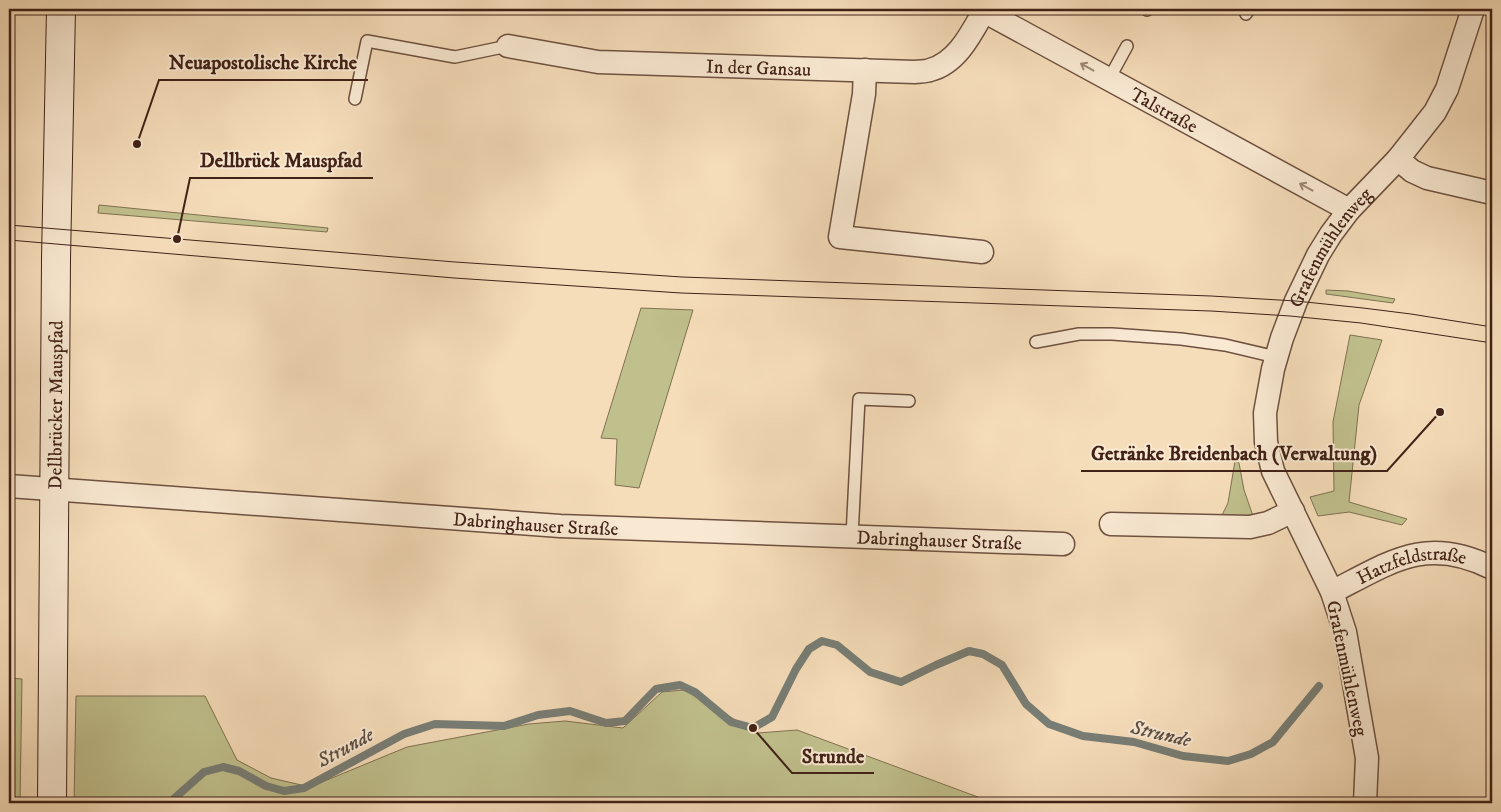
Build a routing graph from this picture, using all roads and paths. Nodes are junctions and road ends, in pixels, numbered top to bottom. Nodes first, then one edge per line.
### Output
1 (61, 9) edge
2 (1473, 9) edge
3 (982, 10) edge
4 (508, 46) joint
5 (1128, 46) dead end
6 (865, 70) junction
7 (1109, 79) junction
8 (355, 99) dead end
9 (1398, 159) junction
10 (1492, 193) edge
11 (1349, 210) junction
12 (982, 252) dead end
13 (1036, 342) dead end
14 (1276, 357) junction
15 (909, 401) dead end
16 (9, 486) edge
17 (55, 490) junction
18 (1293, 511) junction
19 (1111, 524) dead end
20 (852, 536) junction
21 (1063, 544) dead end
22 (1492, 568) edge
23 (1332, 592) junction
24 (52, 801) edge
25 (1365, 803) edge

1 - 17 main road, Dellbrücker Mauspfad
2 - 9 street, Grafenmühlenweg
3 - 6 street, In der Gansau
7 -> 3 street, Talstraße
4 - 6 street, In der Gansau
4 - 8 lane
5 - 7 lane
6 - 12 street
11 -> 7 street, Talstraße
9 - 10 street
9 - 11 street, Grafenmühlenweg
11 - 14 street, Grafenmühlenweg
13 - 14 lane
14 - 18 street, Grafenmühlenweg
15 - 20 lane
16 - 17 street, Dabringhauser Straße
17 - 20 street, Dabringhauser Straße
17 - 24 main road, Dellbrücker Mauspfad
18 - 19 street
18 - 23 street, Grafenmühlenweg
20 - 21 street, Dabringhauser Straße
22 - 23 street, Hatzfeldstraße
23 - 25 street, Grafenmühlenweg

